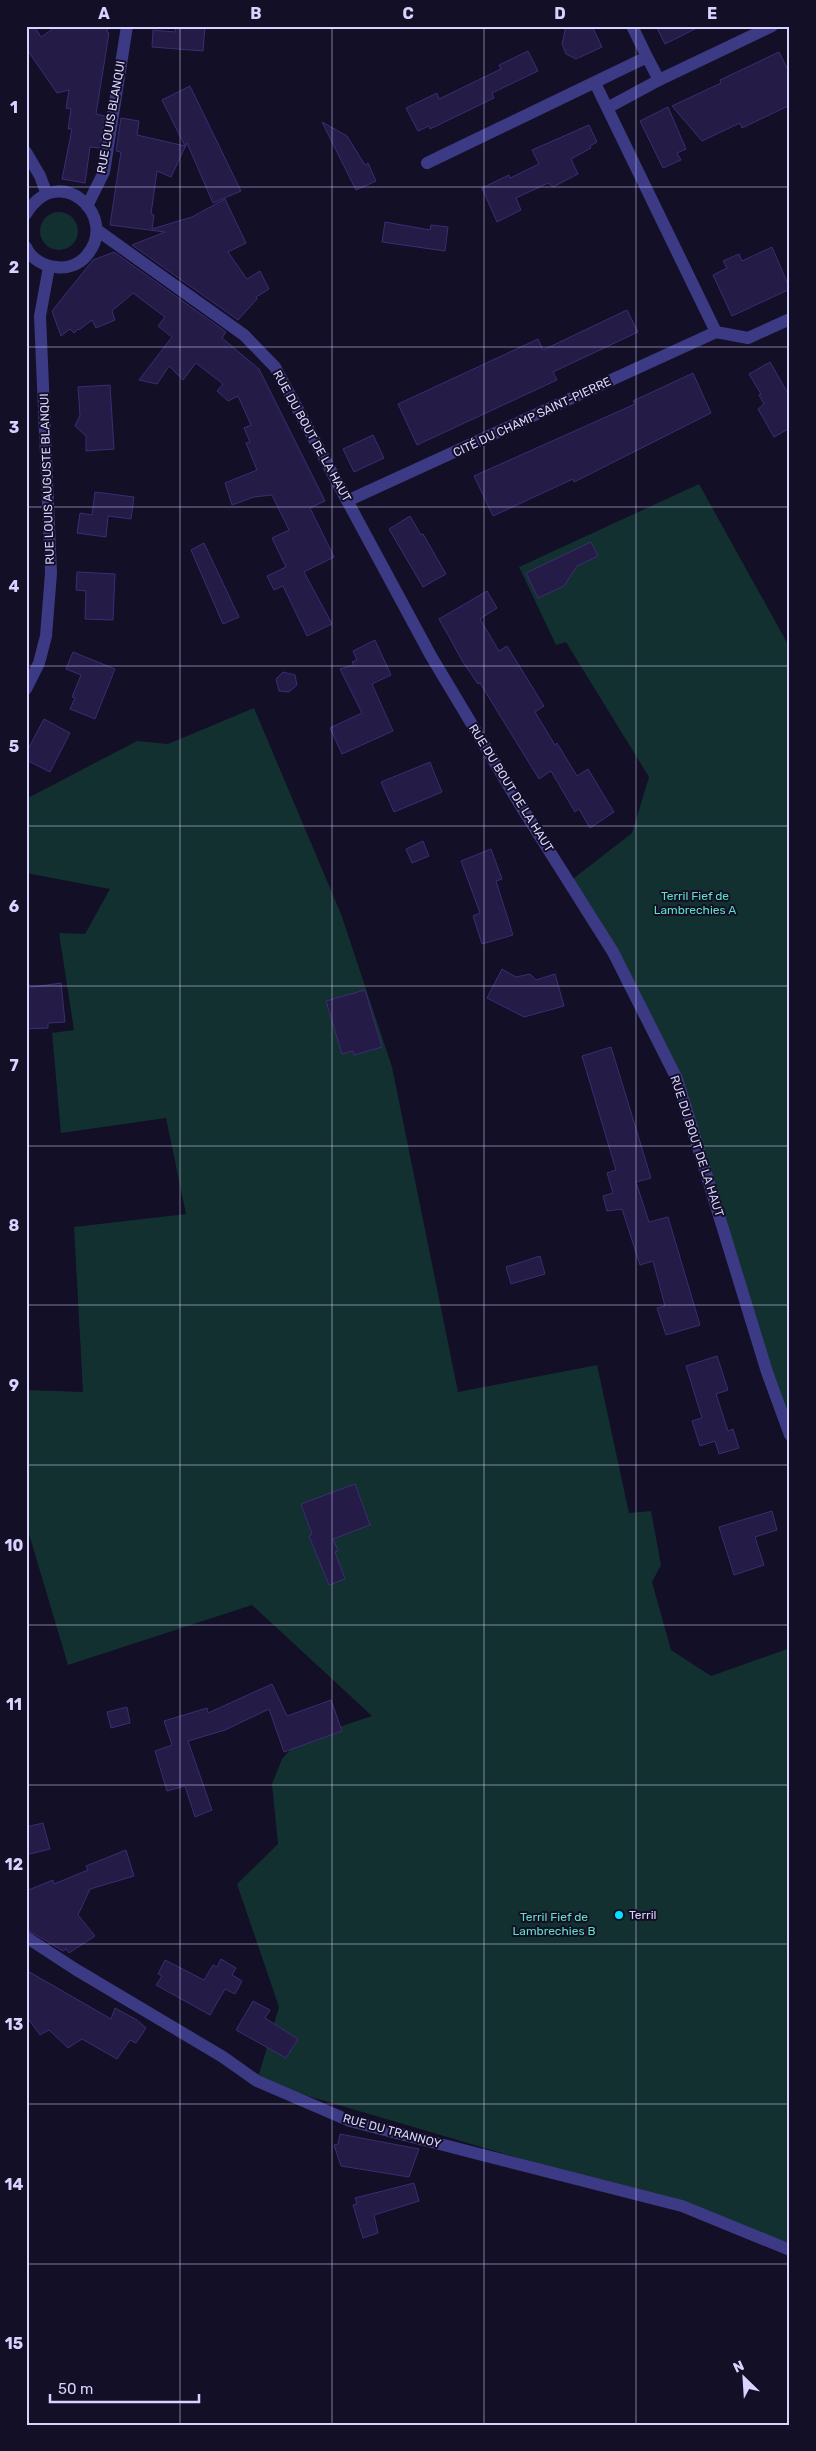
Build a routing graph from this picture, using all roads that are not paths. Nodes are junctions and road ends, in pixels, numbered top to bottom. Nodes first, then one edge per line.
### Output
1 (127, 26) edge
2 (632, 26) edge
3 (772, 26) edge
4 (647, 56) junction
5 (659, 80) junction
6 (595, 83) junction
7 (608, 107) junction
8 (26, 152) edge
9 (426, 164) dead end
10 (46, 192) junction
11 (87, 206) junction
12 (26, 214) edge
13 (97, 230) junction
14 (26, 247) edge
15 (50, 267) junction
16 (789, 322) edge
17 (716, 332) junction
18 (348, 501) junction
19 (26, 689) edge
20 (790, 1435) edge
21 (26, 1937) edge
22 (790, 2250) edge

1 - 11 street, RUE LOUIS BLANQUI
2 - 4 street
3 - 5 street
4 - 5 street
4 - 6 street
5 - 7 street
6 - 7 street
6 - 9 street
7 - 17 street
8 - 10 street
10 - 11 street
10 - 12 street
11 - 13 street
13 - 15 street
13 - 18 street, RUE DU BOUT DE LA HAUT
14 - 15 street
15 - 19 street, RUE LOUIS AUGUSTE BLANQUI
16 - 17 street
17 - 18 street, CITÉ DU CHAMP SAINT-PIERRE
18 - 20 street, RUE DU BOUT DE LA HAUT
21 - 22 street, RUE DU TRANNOY

